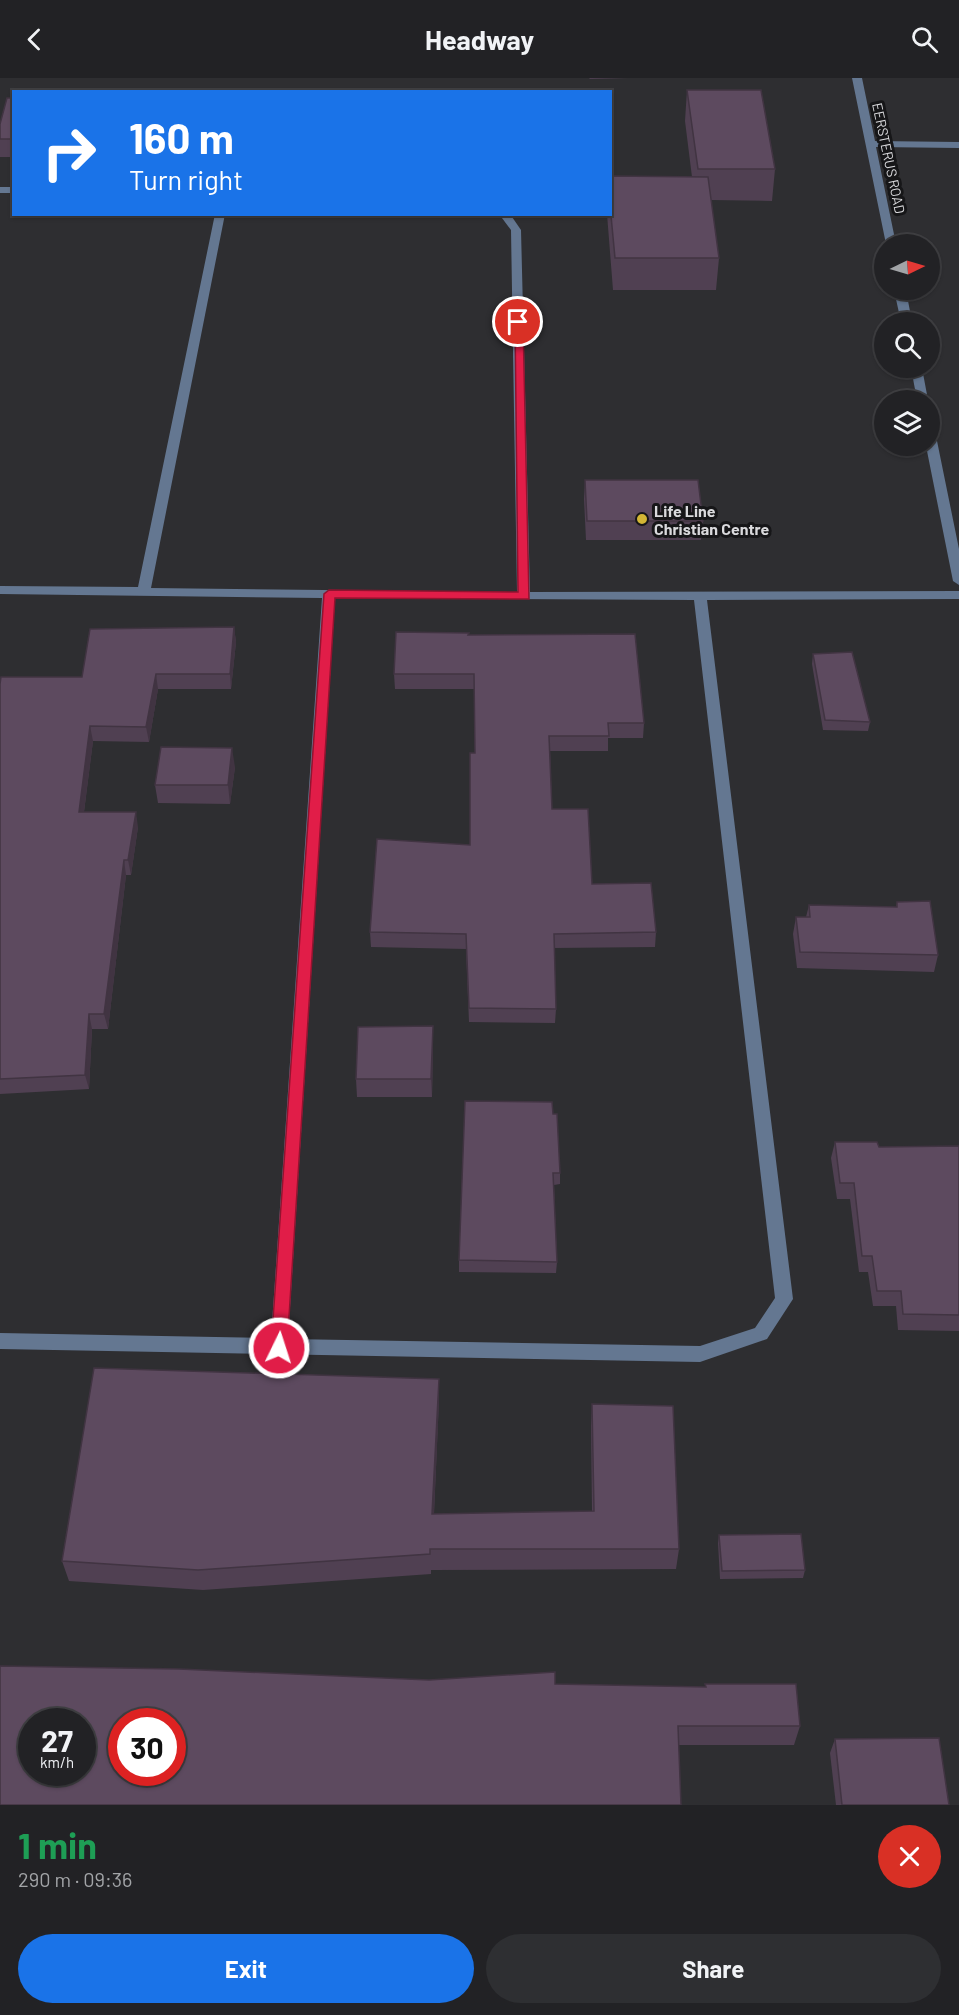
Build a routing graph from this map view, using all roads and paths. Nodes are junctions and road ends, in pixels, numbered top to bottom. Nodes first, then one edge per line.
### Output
1 (857, 78) edge
2 (871, 144) junction
3 (959, 145) edge
4 (220, 216) edge
5 (506, 216) edge
6 (889, 234) edge
7 (934, 456) edge
8 (959, 581) edge
9 (0, 590) edge
10 (144, 590) junction
11 (329, 594) junction
12 (959, 595) edge
13 (524, 596) junction
14 (700, 596) junction
15 (0, 1341) edge
16 (279, 1348) junction

1 - 2 street, EERSTERUS ROAD
2 - 3 street
2 - 6 street, EERSTERUS ROAD
4 - 10 street
5 - 13 street
7 - 8 street
9 - 10 street
10 - 11 street
11 - 13 street
11 - 16 street
12 - 14 street
13 - 14 street
14 - 16 street
15 - 16 street

